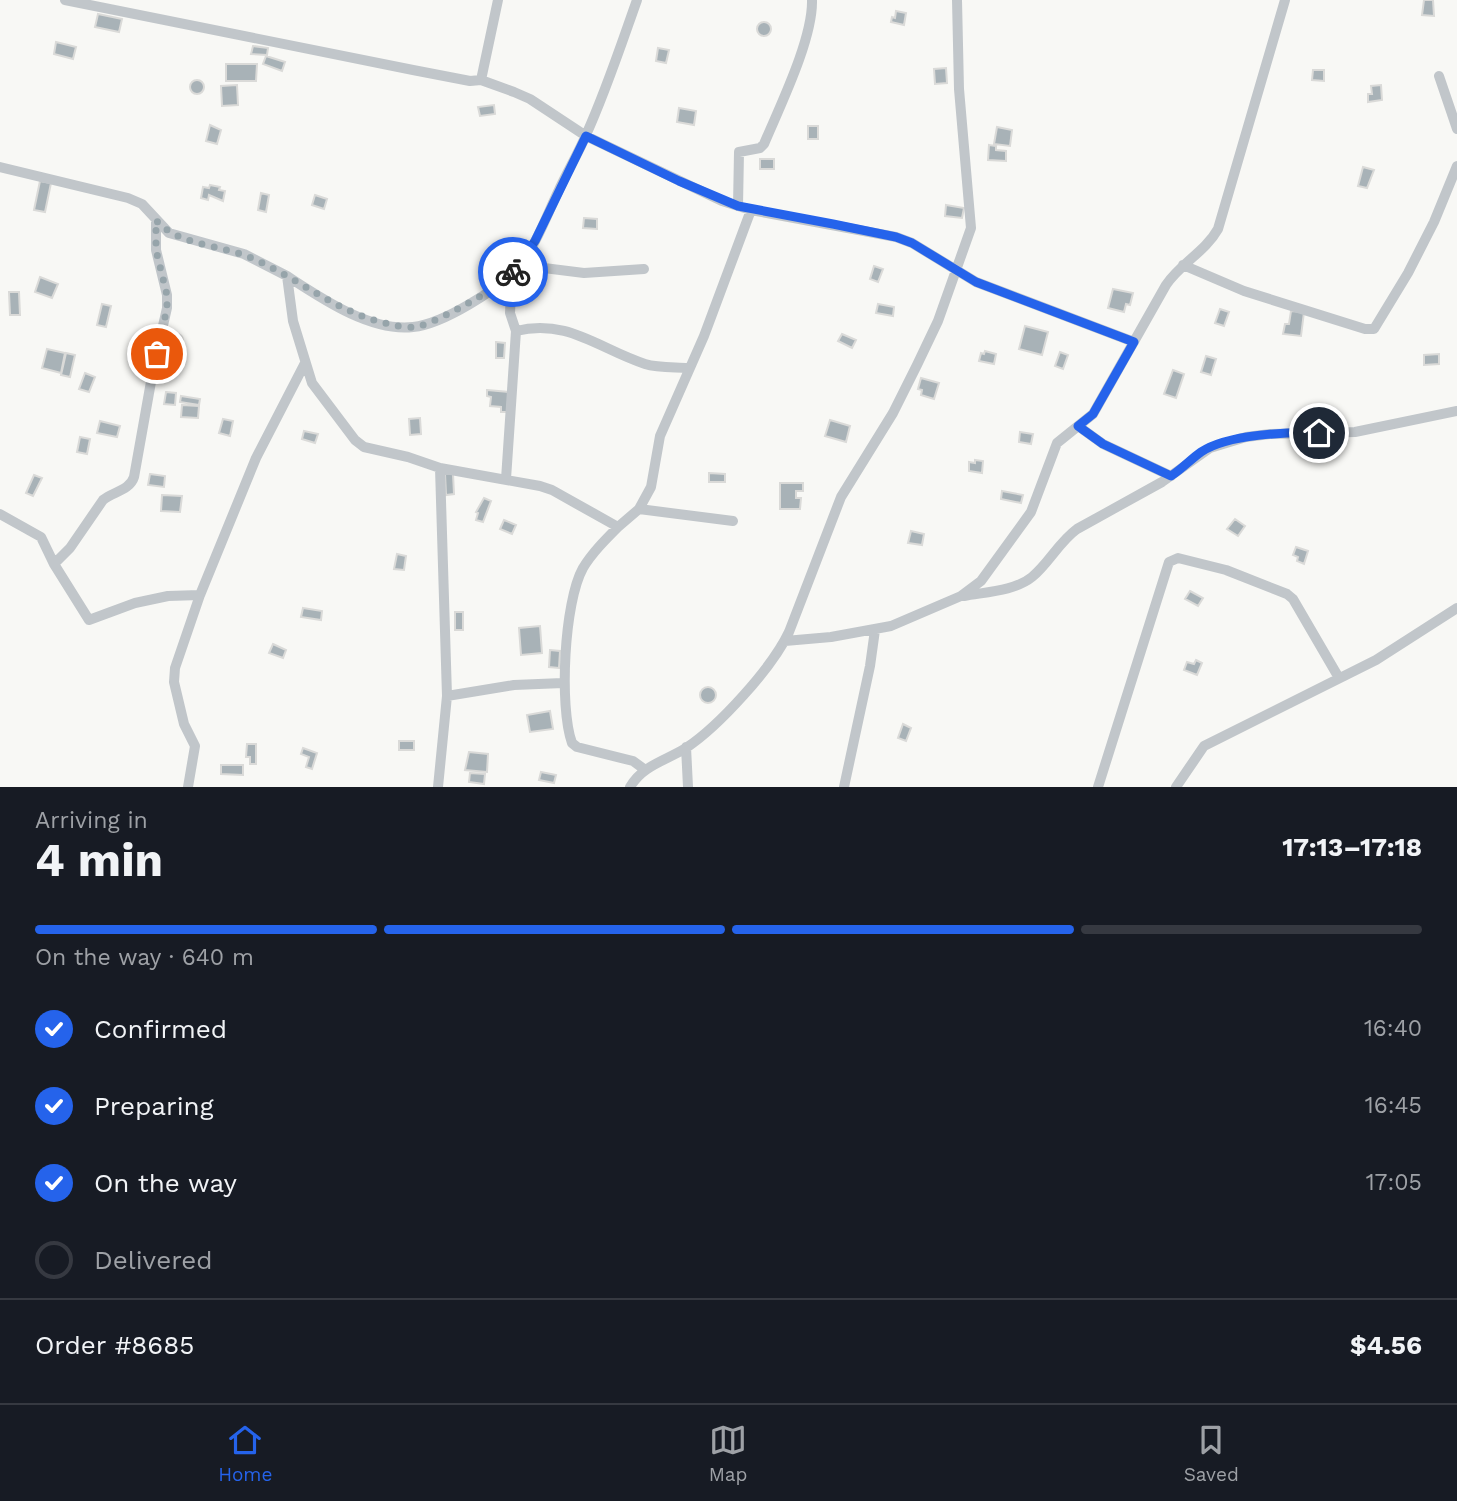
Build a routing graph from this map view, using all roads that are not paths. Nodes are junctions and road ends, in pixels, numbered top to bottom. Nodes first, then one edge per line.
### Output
1 (65, 0) edge
2 (498, 0) edge
3 (637, 0) edge
4 (812, 0) edge
5 (957, 0) edge
6 (1285, 0) edge
7 (1438, 76) dead end
8 (481, 80) junction
9 (1457, 129) edge
10 (586, 136) junction
11 (1457, 166) edge
12 (0, 167) edge
13 (738, 206) junction
14 (751, 210) junction
15 (156, 220) junction
16 (1183, 265) junction
17 (516, 269) junction
18 (644, 269) dead end
19 (955, 270) junction
20 (287, 276) junction
21 (516, 331) junction
22 (1134, 342) junction
23 (305, 363) junction
24 (688, 368) junction
25 (1457, 411) edge
26 (1078, 426) junction
27 (440, 468) junction
28 (1171, 476) junction
29 (506, 479) junction
30 (639, 509) junction
31 (0, 514) edge
32 (733, 521) dead end
33 (618, 527) junction
34 (54, 564) junction
35 (200, 596) junction
36 (961, 596) junction
37 (1457, 608) edge
38 (875, 630) junction
39 (785, 641) junction
40 (1339, 678) junction
41 (564, 683) junction
42 (447, 696) junction
43 (686, 747) junction
44 (644, 769) junction
45 (188, 787) edge
46 (438, 787) edge
47 (630, 787) edge
48 (688, 787) edge
49 (844, 787) edge
50 (1098, 787) edge
51 (1176, 787) edge

1 - 8 street
2 - 8 street
3 - 10 street
4 - 13 street
5 - 19 street
6 - 16 street
7 - 9 street
8 - 10 street
10 - 13 street
10 - 17 street
11 - 16 street
12 - 15 street
13 - 14 street
14 - 19 street
14 - 24 street
15 - 20 street
15 - 34 street
16 - 22 street
17 - 18 street
17 - 20 street
17 - 21 street
19 - 22 street
19 - 39 street
20 - 23 street
21 - 24 street
21 - 29 street
22 - 26 street
23 - 27 street
23 - 35 street
24 - 30 street
25 - 28 street
26 - 28 street
26 - 36 street
27 - 29 street
27 - 42 street
28 - 36 street
29 - 33 street
30 - 32 street
30 - 33 street
31 - 34 street
33 - 41 street
34 - 35 street
35 - 45 street
36 - 38 street
37 - 40 street
38 - 39 street
38 - 49 street
39 - 43 street
40 - 50 street
40 - 51 street
41 - 42 street
41 - 44 street
42 - 46 street
43 - 44 street
43 - 48 street
44 - 47 street

